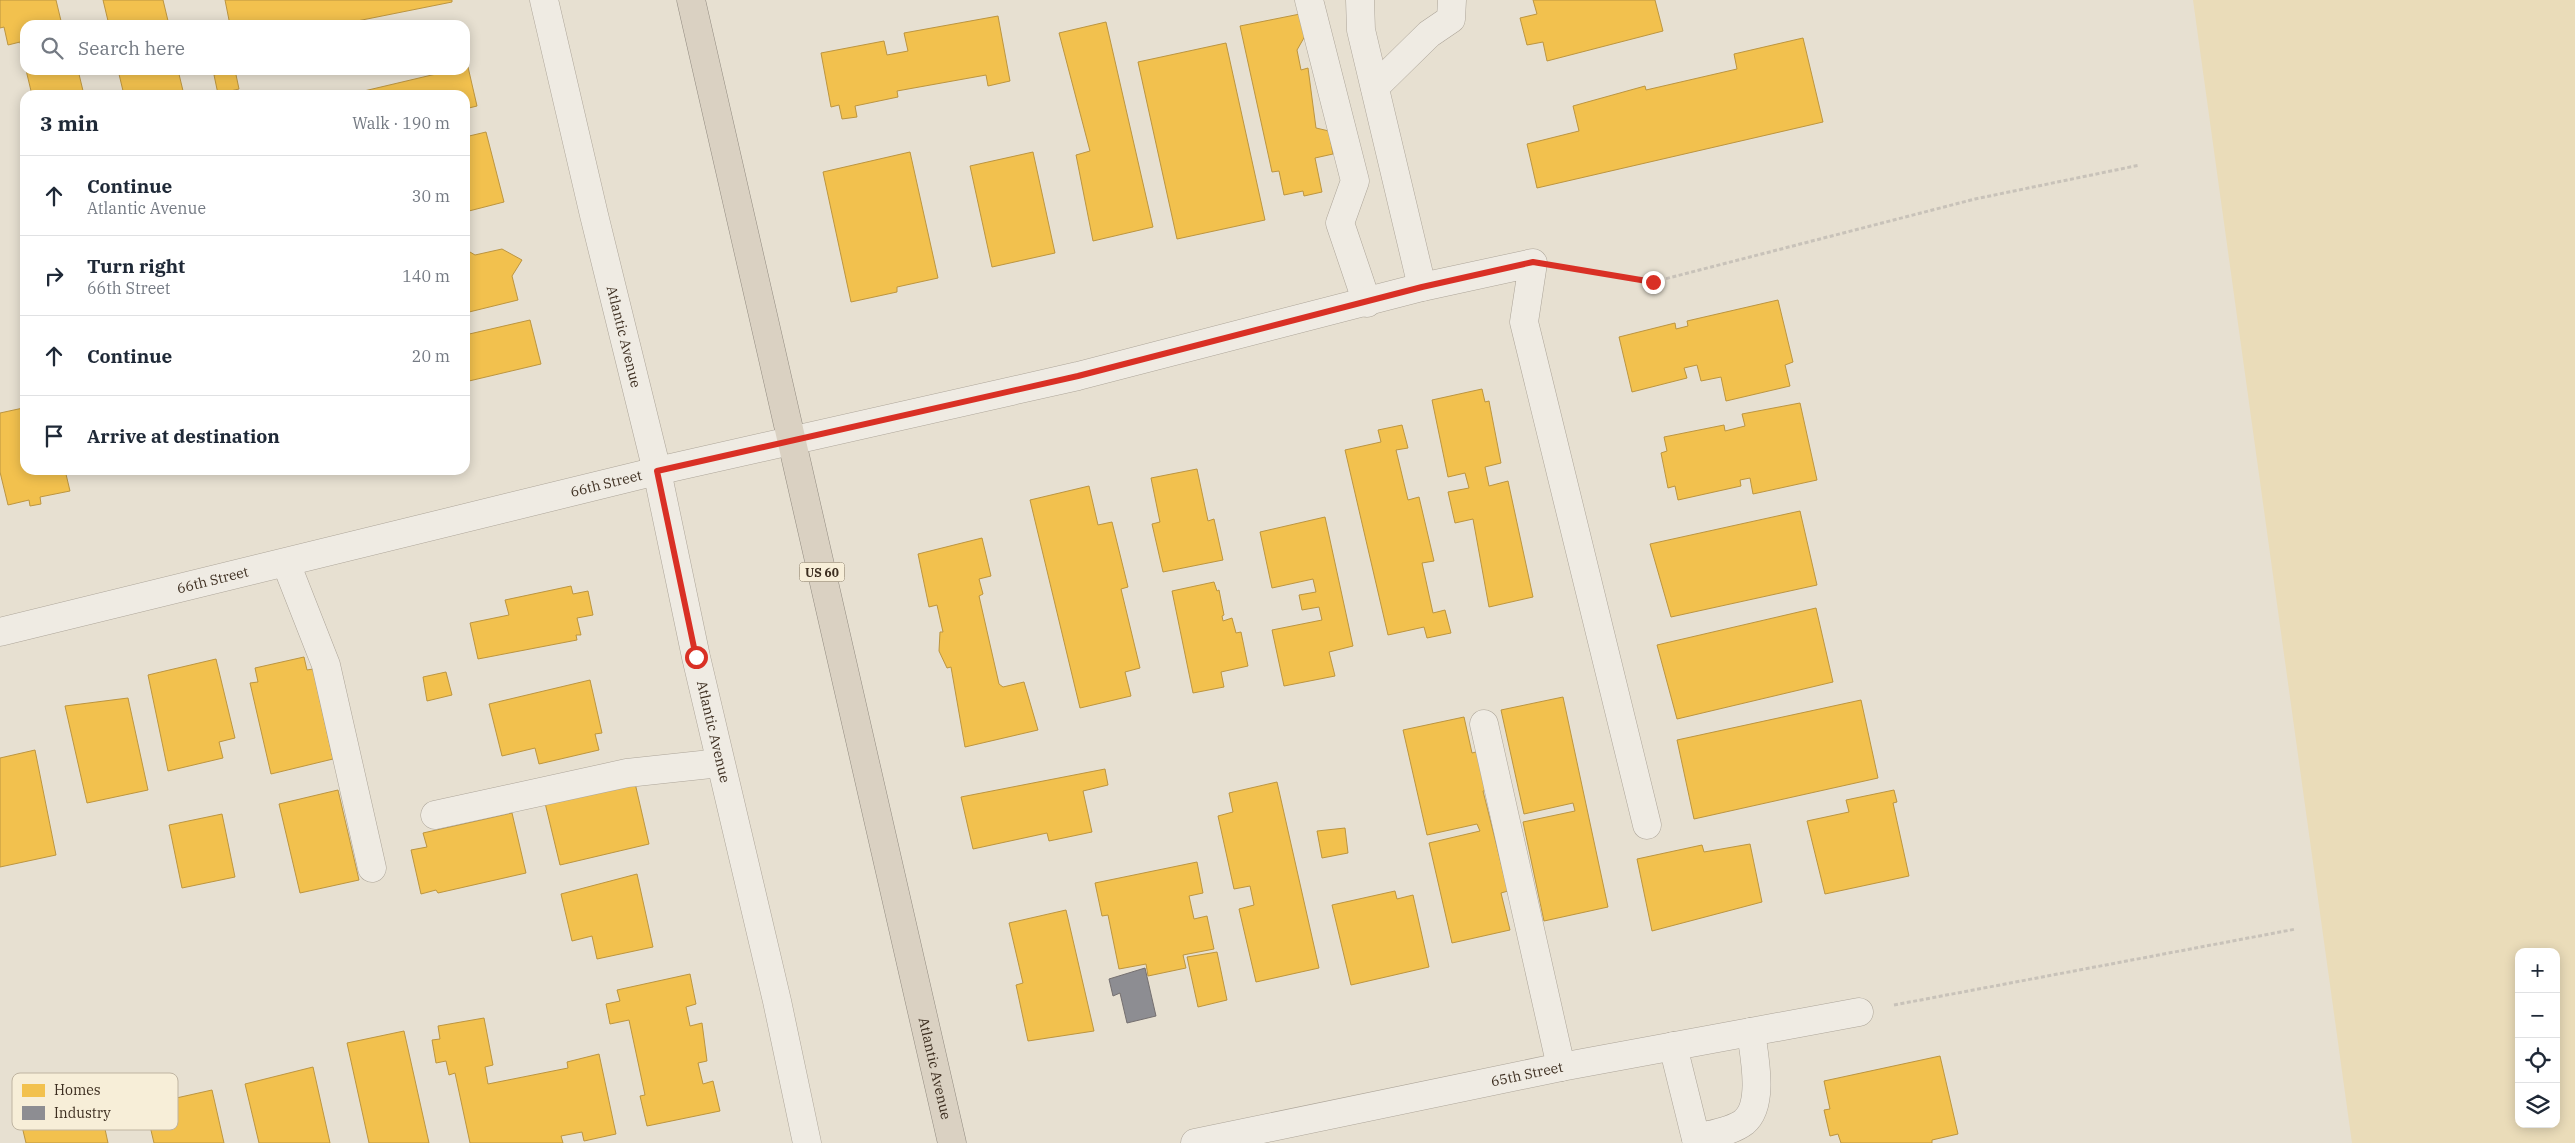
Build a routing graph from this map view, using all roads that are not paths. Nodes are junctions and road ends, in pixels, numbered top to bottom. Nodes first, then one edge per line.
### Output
1 (544, 0) edge
2 (691, 0) edge
3 (1309, 0) edge
4 (1360, 0) edge
5 (1452, 0) edge
6 (1375, 87) junction
7 (1422, 287) junction
8 (1367, 303) junction
9 (792, 440) junction
10 (657, 471) junction
11 (286, 563) junction
12 (0, 632) edge
13 (1484, 724) dead end
14 (720, 763) junction
15 (435, 815) dead end
16 (1647, 825) dead end
17 (372, 868) dead end
18 (1859, 1012) road end
19 (1751, 1032) junction
20 (1673, 1046) junction
21 (1561, 1068) junction
22 (1696, 1140) edge
23 (807, 1143) edge
24 (952, 1143) edge
25 (1195, 1143) edge

1 - 10 street, Atlantic Avenue
2 - 9 highway, Atlantic Avenue / US 60
3 - 8 street
4 - 6 street
5 - 6 street
6 - 7 street
7 - 8 street, 66th Street
7 - 16 street, 66th Street
8 - 9 street, 66th Street
9 - 10 street, 66th Street
9 - 24 highway, Atlantic Avenue / US 60
10 - 11 street, 66th Street
10 - 14 street, Atlantic Avenue
11 - 12 street, 66th Street
11 - 17 street
13 - 21 street
14 - 15 street
14 - 23 street, Atlantic Avenue
18 - 19 street, 65th Street
19 - 20 street, 65th Street
19 - 22 street
20 - 21 street, 65th Street
20 - 22 street
21 - 25 street, 65th Street

